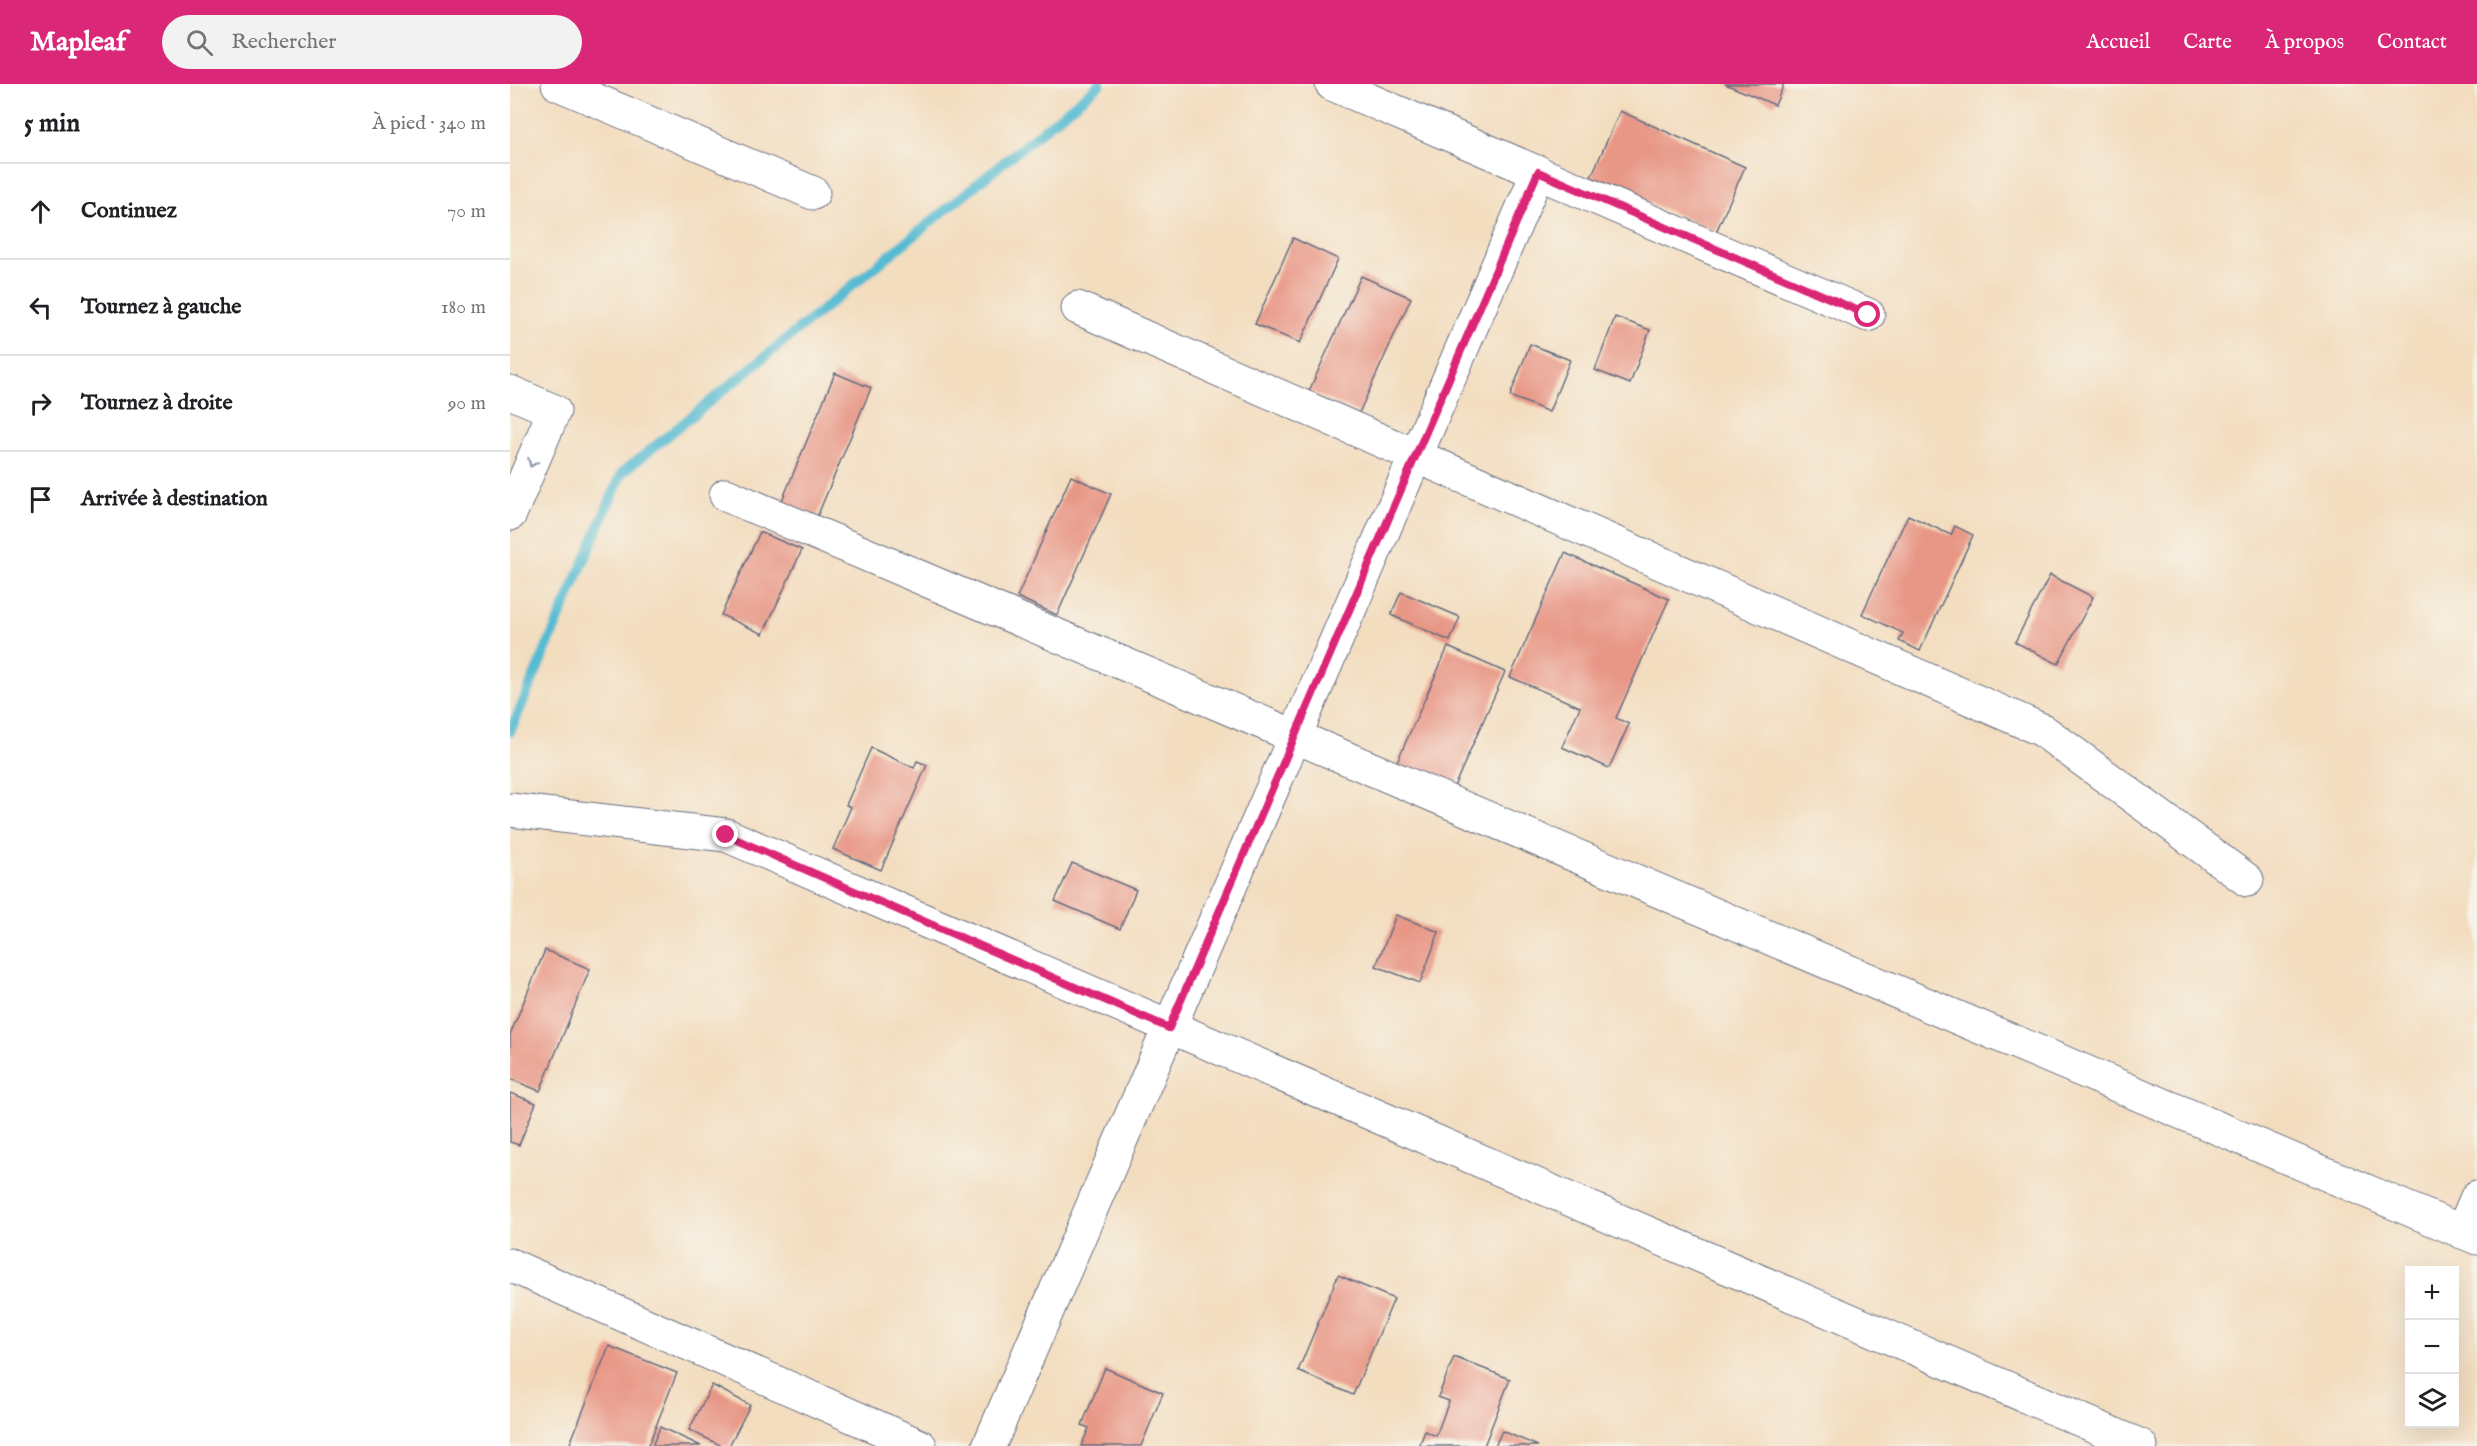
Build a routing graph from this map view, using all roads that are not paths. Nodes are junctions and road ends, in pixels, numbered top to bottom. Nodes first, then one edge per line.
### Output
1 (558, 84) edge
2 (1332, 84) edge
3 (1538, 172) junction
4 (813, 193) dead end
5 (1078, 308) dead end
6 (1868, 315) dead end
7 (510, 392) edge
8 (1415, 456) junction
9 (726, 495) dead end
10 (510, 514) edge
11 (1295, 736) junction
12 (510, 810) edge
13 (2247, 880) dead end
14 (1169, 1028) junction
15 (2477, 1197) edge
16 (2470, 1235) edge
17 (510, 1265) edge
18 (920, 1446) edge
19 (989, 1446) edge
20 (2140, 1446) edge

1 - 4 street
2 - 3 street
3 - 6 street
3 - 8 street
5 - 8 street
7 -> 10 street
8 - 11 street
8 - 13 street
9 - 11 street
11 - 14 street
11 - 16 street
12 - 14 street
14 - 19 street
14 - 20 street
15 - 16 street
17 - 18 street

